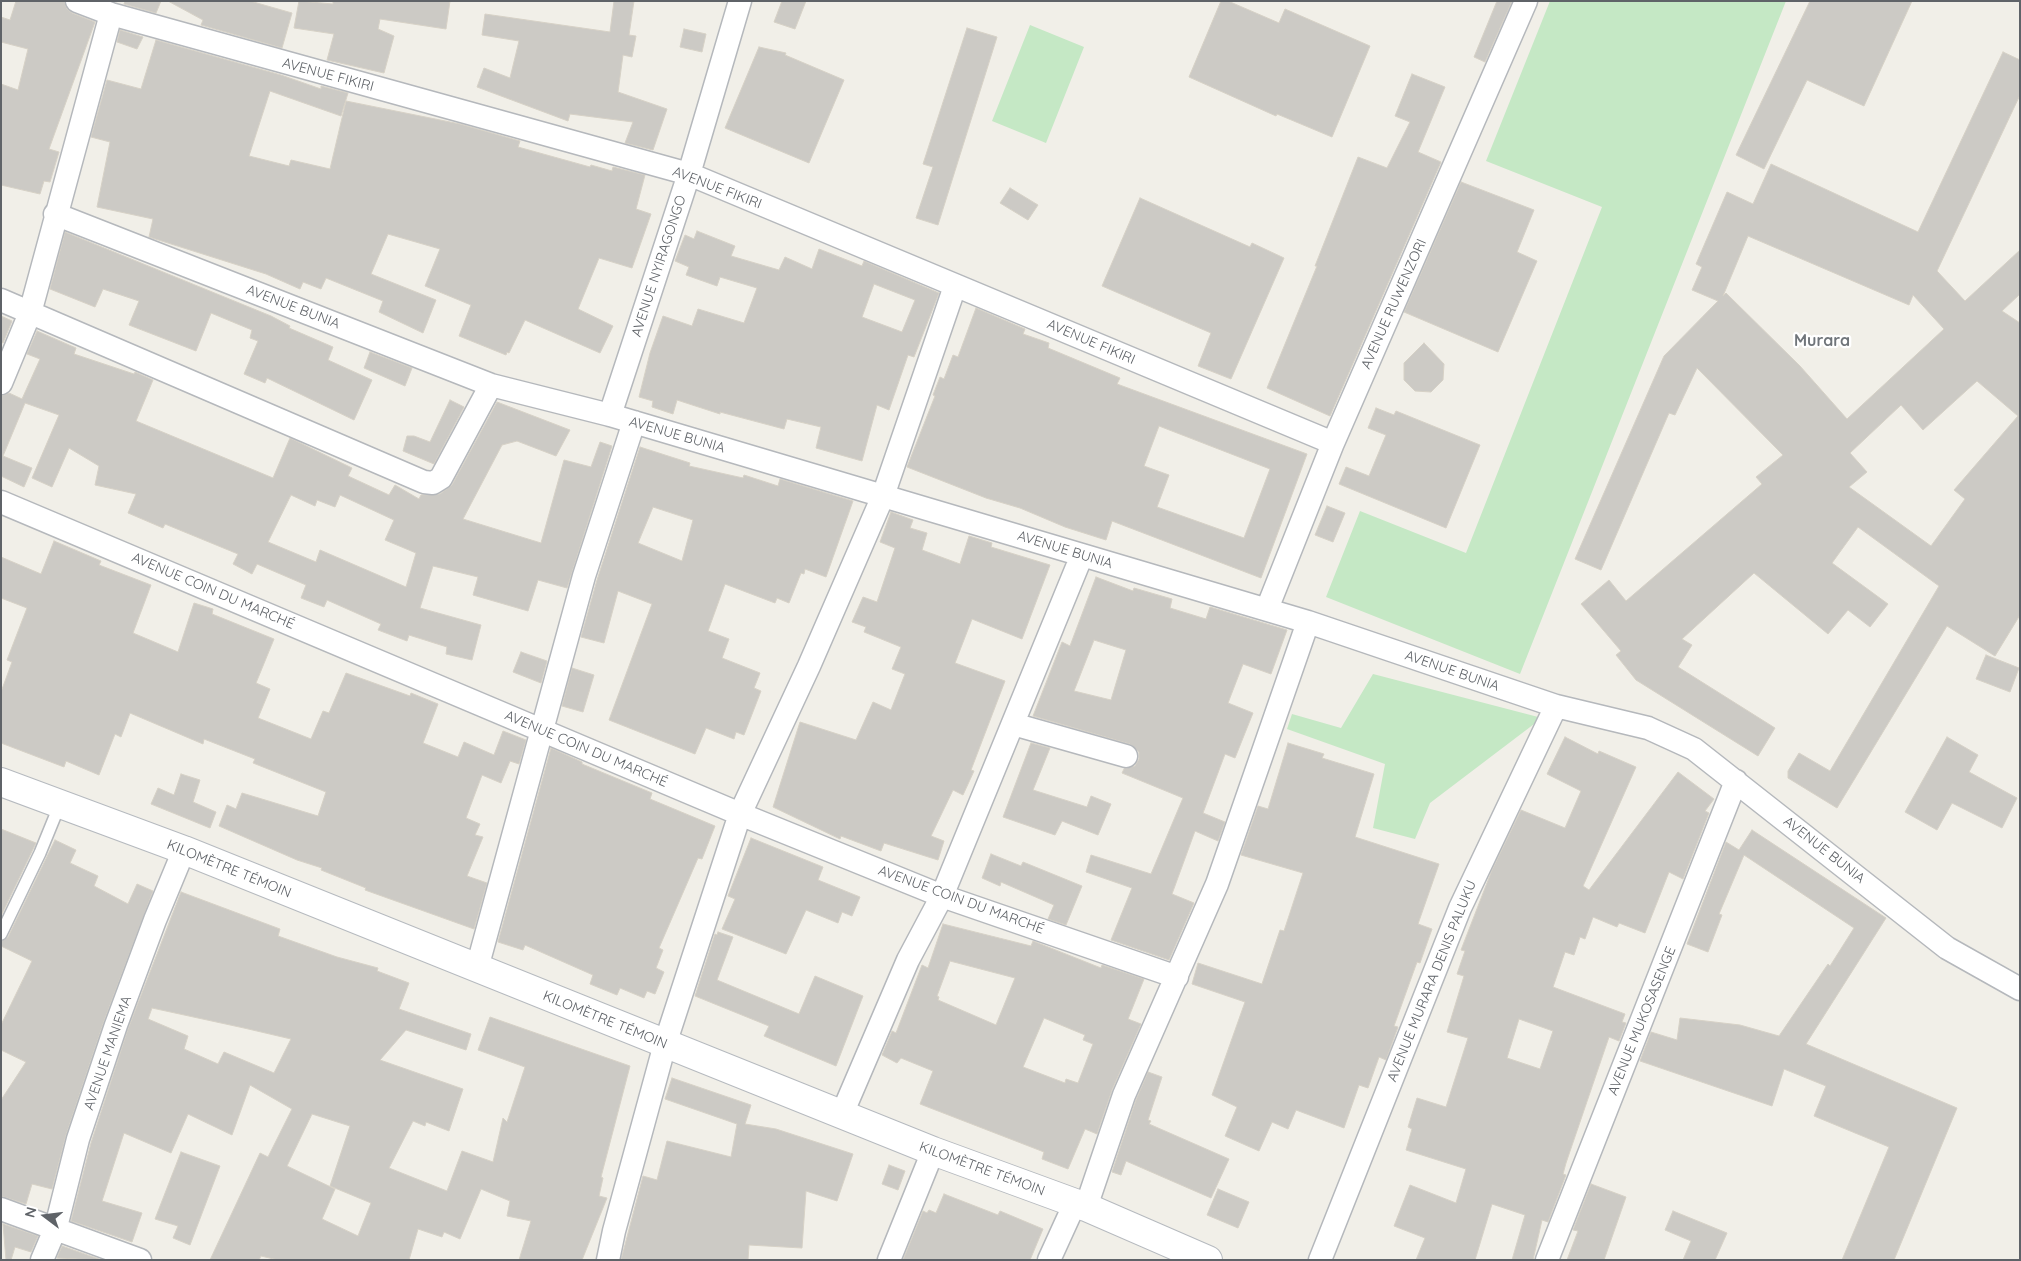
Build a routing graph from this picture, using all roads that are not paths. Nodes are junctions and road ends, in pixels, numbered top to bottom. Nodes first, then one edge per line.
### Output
1 (77, 1) edge
2 (740, 1) edge
3 (1526, 1) edge
4 (111, 14) junction
5 (690, 174) junction
6 (55, 214) junction
7 (955, 286) junction
8 (1, 300) edge
9 (30, 313) junction
10 (1, 383) edge
11 (491, 385) junction
12 (610, 415) junction
13 (634, 422) junction
14 (1333, 443) junction
15 (883, 496) junction
16 (1, 502) edge
17 (1082, 555) junction
18 (1267, 609) junction
19 (1308, 622) junction
20 (1556, 706) junction
21 (1013, 724) junction
22 (541, 729) junction
23 (1126, 756) dead end
24 (1736, 781) junction
25 (1, 782) edge
26 (60, 804) junction
27 (740, 814) junction
28 (184, 850) junction
29 (942, 896) junction
30 (1, 934) edge
31 (477, 968) junction
32 (1178, 977) junction
33 (2020, 989) edge
34 (665, 1044) junction
35 (842, 1114) junction
36 (933, 1151) junction
37 (1080, 1205) junction
38 (1, 1209) edge
39 (56, 1227) junction
40 (42, 1260) edge
41 (140, 1260) edge
42 (608, 1260) edge
43 (890, 1260) edge
44 (1049, 1260) edge
45 (1208, 1260) edge
46 (1320, 1260) edge
47 (1547, 1260) edge

1 - 4 street, AVENUE FIKIRI
2 - 5 street, AVENUE NYIRAGONGO
3 - 14 street, AVENUE RUWENZORI
4 - 5 street, AVENUE FIKIRI
4 - 6 street
5 - 7 street, AVENUE FIKIRI
5 - 12 street, AVENUE NYIRAGONGO
6 - 9 street
6 - 11 street, AVENUE BUNIA
7 - 14 street, AVENUE FIKIRI
7 - 15 street
8 - 9 street
9 - 10 street
9 - 11 street
11 - 12 street, AVENUE BUNIA
12 - 13 street, AVENUE BUNIA
13 - 15 street, AVENUE BUNIA
13 - 22 street
14 - 18 street, AVENUE RUWENZORI
15 - 17 street, AVENUE BUNIA
15 - 27 street
16 - 22 street, AVENUE COIN DU MARCHÉ
17 - 18 street, AVENUE BUNIA
17 - 21 street
18 - 19 street, AVENUE BUNIA
19 - 20 street, AVENUE BUNIA
19 - 32 street
20 - 24 street, AVENUE BUNIA
20 - 46 street, AVENUE MURARA DENIS PALUKU
21 - 23 street
21 - 29 street
22 - 27 street, AVENUE COIN DU MARCHÉ
22 - 31 street
24 - 33 street, AVENUE BUNIA
24 - 47 street, AVENUE MUKOSASENGE
25 - 26 main road, KILOMÈTRE TÉMOIN
26 - 28 main road, KILOMÈTRE TÉMOIN
26 - 30 lane
27 - 29 street, AVENUE COIN DU MARCHÉ
27 - 34 street
28 - 31 main road, KILOMÈTRE TÉMOIN
28 - 39 street, AVENUE MANIEMA
29 - 32 street, AVENUE COIN DU MARCHÉ
29 - 35 street
31 - 34 main road, KILOMÈTRE TÉMOIN
32 - 37 street
34 - 35 main road, KILOMÈTRE TÉMOIN
34 - 42 street
35 - 36 main road, KILOMÈTRE TÉMOIN
36 - 37 main road, KILOMÈTRE TÉMOIN
36 - 43 street
37 - 44 street
37 - 45 main road, KILOMÈTRE TÉMOIN
38 - 39 street
39 - 40 street, AVENUE MANIEMA
39 - 41 street

